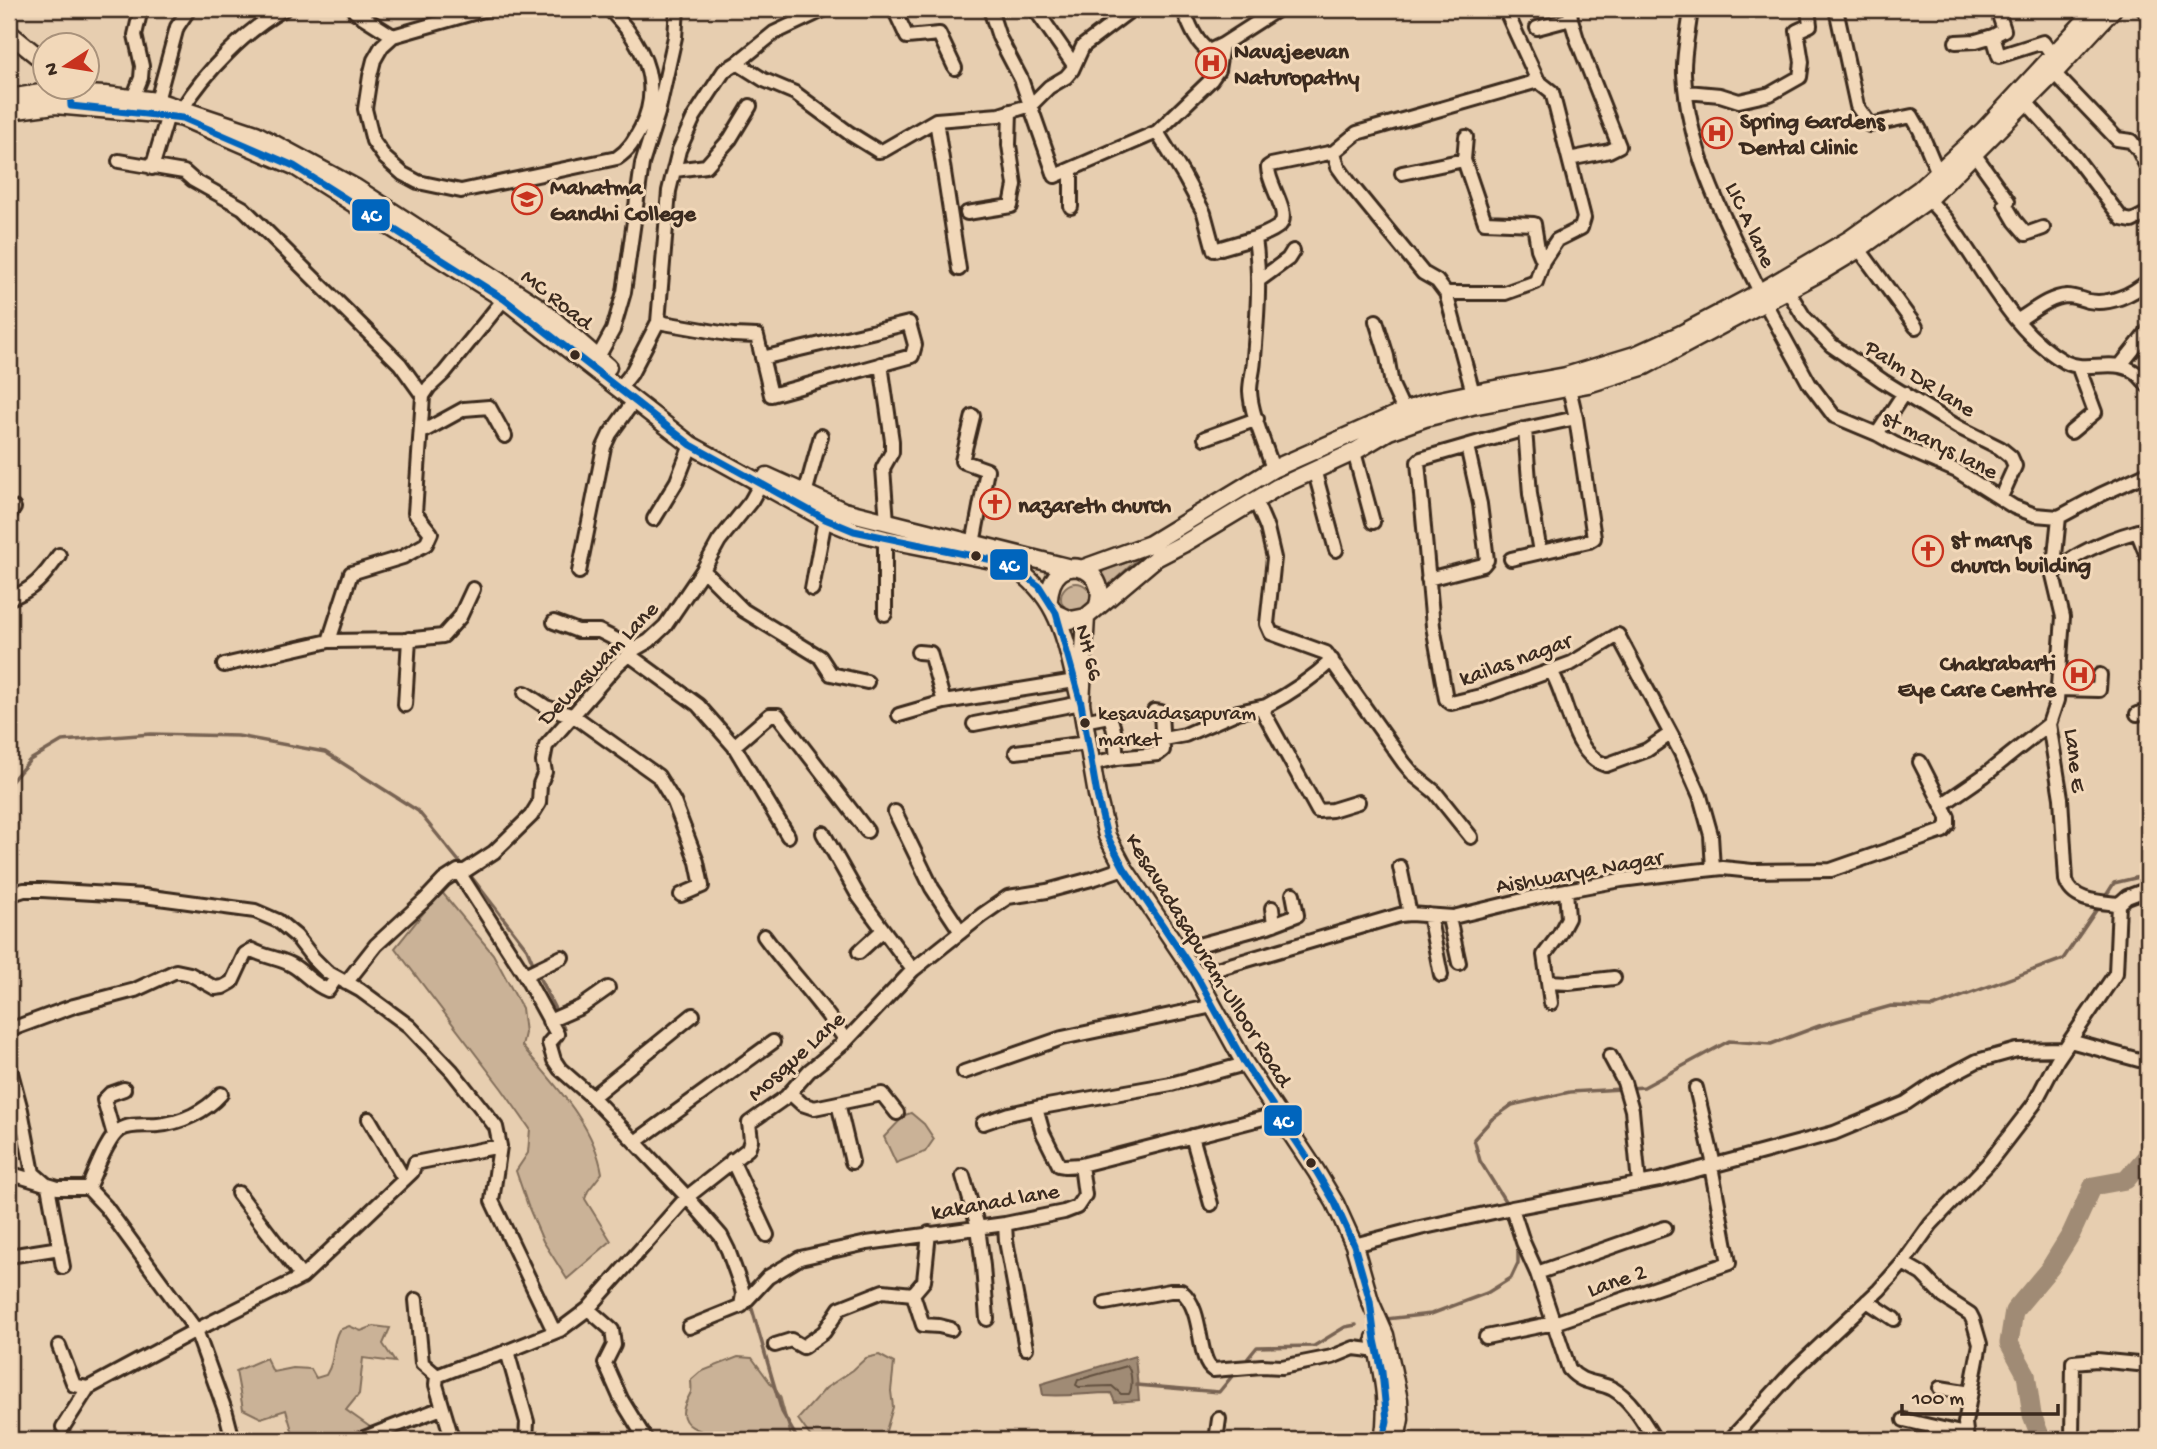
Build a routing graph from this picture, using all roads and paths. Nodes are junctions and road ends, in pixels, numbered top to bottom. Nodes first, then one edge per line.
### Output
1 (141, 9) edge
2 (189, 9) edge
3 (284, 9) edge
4 (487, 9) edge
5 (609, 9) edge
6 (677, 9) edge
7 (825, 9) edge
8 (894, 9) edge
9 (990, 9) edge
10 (1035, 9) edge
11 (1128, 9) edge
12 (1183, 9) edge
13 (1505, 9) edge
14 (1691, 9) edge
15 (1808, 9) edge
16 (1836, 9) edge
17 (1997, 9) edge
18 (2143, 9) edge
19 (354, 10) edge
20 (1272, 10) edge
21 (2106, 10) edge
22 (1570, 14) edge
23 (2148, 15) edge
24 (1537, 29) dead end
25 (9, 33) edge
26 (393, 36) junction
27 (1993, 36) junction
28 (1956, 42) dead end
29 (1222, 45) junction
30 (32, 52) edge
31 (2053, 56) junction
32 (737, 63) junction
33 (1074, 65) junction
34 (955, 68) dead end
35 (2054, 73) junction
36 (1538, 81) junction
37 (1687, 93) junction
38 (32, 94) edge
39 (102, 97) edge
40 (9, 98) edge
41 (132, 98) junction
42 (102, 99) edge
43 (60, 102) edge
44 (2026, 102) junction
45 (1031, 105) junction
46 (750, 106) dead end
47 (169, 108) junction
48 (9, 111) edge
49 (1010, 111) junction
50 (936, 120) junction
51 (1157, 132) junction
52 (1466, 137) dead end
53 (1334, 152) junction
54 (1975, 155) junction
55 (1569, 159) junction
56 (119, 160) dead end
57 (1464, 160) junction
58 (152, 168) junction
59 (1071, 169) junction
60 (2148, 169) edge
61 (675, 170) junction
62 (1402, 173) dead end
63 (1938, 173) junction
64 (1924, 194) junction
65 (1071, 207) dead end
66 (967, 213) dead end
67 (2148, 213) edge
68 (2043, 228) dead end
69 (1255, 239) junction
70 (1859, 249) junction
71 (1293, 251) dead end
72 (1542, 261) junction
73 (959, 269) dead end
74 (1258, 281) junction
75 (2148, 281) edge
76 (1788, 291) junction
77 (1446, 293) junction
78 (1763, 298) junction
79 (504, 299) junction
80 (2018, 320) junction
81 (1376, 321) dead end
82 (658, 323) junction
83 (1916, 327) dead end
84 (2148, 331) edge
85 (762, 358) junction
86 (597, 359) junction
87 (881, 364) junction
88 (2078, 366) junction
89 (2120, 366) junction
90 (1605, 372) junction
91 (622, 385) junction
92 (2148, 386) edge
93 (1569, 388) junction
94 (1473, 393) junction
95 (1904, 393) junction
96 (423, 396) junction
97 (634, 401) junction
98 (1404, 411) junction
99 (973, 416) dead end
100 (1576, 418) junction
101 (1257, 419) junction
102 (1525, 429) junction
103 (422, 432) junction
104 (2071, 432) dead end
105 (1877, 434) junction
106 (505, 436) dead end
107 (821, 436) dead end
108 (1205, 438) dead end
109 (691, 445) junction
110 (1467, 446) junction
111 (1354, 452) junction
112 (1273, 469) junction
113 (1314, 469) junction
114 (2148, 473) edge
115 (763, 480) junction
116 (805, 494) junction
117 (2001, 497) junction
118 (1255, 500) junction
119 (2059, 517) junction
120 (654, 519) dead end
121 (825, 519) junction
122 (1373, 523) dead end
123 (2142, 530) edge
124 (886, 531) junction
125 (974, 544) junction
126 (1336, 550) dead end
127 (1153, 551) junction
128 (1540, 552) junction
129 (59, 555) dead end
130 (2148, 558) edge
131 (1511, 559) dead end
132 (1076, 568) junction
133 (703, 570) junction
134 (579, 572) dead end
135 (2053, 575) junction
136 (1428, 579) junction
137 (473, 589) dead end
138 (812, 589) dead end
139 (9, 598) edge
140 (1052, 606) junction
141 (1092, 612) junction
142 (885, 614) dead end
143 (554, 622) dead end
144 (409, 639) junction
145 (329, 641) junction
146 (632, 651) junction
147 (918, 652) dead end
148 (1332, 660) junction
149 (224, 665) dead end
150 (1551, 671) junction
151 (2100, 674) dead end
152 (1075, 681) junction
153 (867, 682) dead end
154 (2058, 689) junction
155 (525, 693) dead end
156 (943, 702) junction
157 (1081, 704) junction
158 (405, 705) dead end
159 (1266, 706) junction
160 (1154, 712) dead end
161 (899, 715) dead end
162 (574, 716) junction
163 (1083, 721) junction
164 (974, 724) dead end
165 (2049, 724) junction
166 (1670, 734) junction
167 (1164, 739) junction
168 (1087, 743) junction
169 (734, 746) junction
170 (1016, 752) dead end
171 (1117, 758) junction
172 (1920, 762) dead end
173 (1091, 764) junction
174 (1358, 802) dead end
175 (1943, 804) junction
176 (895, 812) dead end
177 (867, 831) dead end
178 (823, 833) dead end
179 (788, 836) dead end
180 (1471, 837) dead end
181 (1400, 867) dead end
182 (1124, 868) junction
183 (1713, 869) junction
184 (458, 871) junction
185 (2148, 889) edge
186 (1566, 890) junction
187 (1293, 894) dead end
188 (9, 895) edge
189 (681, 895) dead end
190 (2119, 904) junction
191 (1272, 908) dead end
192 (1410, 914) junction
193 (1429, 915) junction
194 (1449, 918) junction
195 (1274, 924) junction
196 (882, 931) junction
197 (961, 932) junction
198 (764, 936) dead end
199 (1180, 950) junction
200 (859, 952) dead end
201 (562, 957) dead end
202 (1459, 963) dead end
203 (913, 970) junction
204 (525, 975) junction
205 (1196, 975) junction
206 (1440, 975) dead end
207 (1614, 978) dead end
208 (341, 981) junction
209 (1548, 982) junction
210 (608, 988) dead end
211 (1551, 1003) dead end
212 (1213, 1006) junction
213 (693, 1015) dead end
214 (549, 1021) junction
215 (9, 1030) edge
216 (846, 1041) junction
217 (774, 1042) dead end
218 (2067, 1045) junction
219 (2148, 1052) edge
220 (1610, 1056) dead end
221 (1245, 1064) junction
222 (9, 1065) edge
223 (964, 1072) dead end
224 (1696, 1088) dead end
225 (124, 1089) dead end
226 (790, 1093) junction
227 (221, 1094) dead end
228 (592, 1097) junction
229 (838, 1104) junction
230 (1036, 1108) junction
231 (897, 1113) dead end
232 (1279, 1114) junction
233 (369, 1119) dead end
234 (983, 1122) dead end
235 (114, 1135) junction
236 (1192, 1136) junction
237 (635, 1142) junction
238 (500, 1146) junction
239 (732, 1160) junction
240 (852, 1162) dead end
241 (1081, 1165) junction
242 (1712, 1166) junction
243 (9, 1173) edge
244 (963, 1177) dead end
245 (404, 1179) junction
246 (1639, 1184) junction
247 (48, 1186) junction
248 (88, 1188) junction
249 (238, 1193) dead end
250 (687, 1196) junction
251 (1211, 1204) dead end
252 (1512, 1208) junction
253 (1005, 1224) junction
254 (978, 1227) junction
255 (1665, 1228) dead end
256 (929, 1233) junction
257 (767, 1235) dead end
258 (1354, 1245) junction
259 (60, 1248) junction
260 (9, 1256) edge
261 (1903, 1262) junction
262 (63, 1267) dead end
263 (1537, 1273) junction
264 (302, 1277) junction
265 (913, 1294) junction
266 (416, 1300) dead end
267 (1370, 1301) junction
268 (1867, 1301) junction
269 (1105, 1303) dead end
270 (741, 1306) junction
271 (588, 1309) junction
272 (987, 1318) dead end
273 (1894, 1319) dead end
274 (1553, 1323) junction
275 (689, 1327) dead end
276 (951, 1329) dead end
277 (196, 1330) junction
278 (560, 1330) junction
279 (1486, 1337) dead end
280 (775, 1345) dead end
281 (59, 1346) dead end
282 (1026, 1348) dead end
283 (1378, 1351) junction
284 (508, 1352) junction
285 (2148, 1365) edge
286 (437, 1376) junction
287 (88, 1388) junction
288 (1940, 1388) dead end
289 (1970, 1393) junction
290 (442, 1408) junction
291 (1219, 1419) dead end
292 (1904, 1420) dead end
293 (63, 1427) dead end
294 (1966, 1437) edge
295 (233, 1440) edge
296 (359, 1440) edge
297 (450, 1440) edge
298 (526, 1440) edge
299 (646, 1440) edge
300 (1216, 1440) edge
301 (1383, 1440) edge
302 (1396, 1440) edge
303 (1655, 1440) edge
304 (1730, 1440) edge
305 (2072, 1440) edge

1 - 41 street
2 - 47 street
3 - 47 street
4 - 26 street
5 - 26 street
6 - 86 street
7 - 32 street
8 - 34 street
9 - 45 street
10 - 33 street
11 - 33 street
12 - 29 street
13 - 36 street
14 - 37 street, LIC A lane
15 - 37 street
16 - 63 street
17 - 27 street
18 - 23 street
19 - 26 street
20 - 29 street
21 - 31 main road
21 - 35 main road
22 - 24 street
22 - 55 street
25 - 30 main road
27 - 28 street
27 - 31 street
29 - 51 street
31 - 63 main road
32 - 50 street
32 - 61 street
33 - 45 street
35 - 44 main road
35 - 60 street
36 - 53 street
36 - 55 street
37 - 78 street, LIC A lane
38 - 40 main road, MC Road
39 - 41 main road, MC Road
41 - 47 main road, MC Road
42 - 47 main road, MC Road
43 - 48 main road, MC Road
44 - 54 main road
44 - 67 street
45 - 49 street
45 - 59 street
46 - 61 street
47 - 58 street
47 - 79 main road, MC Road
47 - 86 main road, MC Road
49 - 50 street
49 - 66 street
50 - 73 street
51 - 59 street
51 - 69 street
52 - 57 street
53 - 69 street
53 - 77 street
54 - 64 main road
54 - 68 street
55 - 72 street
56 - 58 street
57 - 62 street
57 - 72 street
58 - 96 street
59 - 65 street
61 - 82 street
63 - 64 main road
64 - 70 main road
64 - 78 main road
64 - 80 street
69 - 74 street
70 - 76 main road
70 - 83 street
71 - 74 street
72 - 77 street
74 - 101 street
75 - 80 street
76 - 78 main road
76 - 95 street, Palm DR lane
77 - 94 street
78 - 90 main road
78 - 105 street, st marys lane
79 - 91 main road, MC Road
79 - 96 street
80 - 88 street
81 - 98 street
82 - 85 street
82 - 91 street
84 - 89 street
85 - 87 street
85 - 87 street
86 - 91 main road, MC Road
87 - 124 street
88 - 89 street
88 - 104 street
89 - 92 street
90 - 93 main road
90 - 94 main road
91 - 97 main road, MC Road
91 - 115 main road, MC Road
93 - 100 street
93 - 111 main road
94 - 98 main road
95 - 105 street
95 - 117 street, Palm DR lane
96 - 103 street
97 - 109 main road, MC Road
97 - 134 street
98 - 112 main road
99 - 125 street
100 - 102 street, kailas nagar
100 - 128 street
101 - 108 street
101 - 112 street
102 - 110 street, kailas nagar
102 - 128 street
103 - 106 street
103 - 145 street
105 - 117 street, st marys lane
107 - 116 street
109 - 115 main road, MC Road
109 - 120 street
110 - 136 street, kailas nagar
110 - 136 street
111 - 113 main road
111 - 122 street
112 - 127 main road
113 - 118 main road
113 - 126 street
114 - 119 street
115 - 116 main road, MC Road
115 - 121 main road, MC Road
115 - 133 street, Dewaswam Lane
116 - 124 main road, MC Road
117 - 119 street, st marys lane
118 - 127 main road
118 - 148 street
119 - 135 street, Lane E
121 - 124 main road, MC Road
121 - 138 street
123 - 130 street
123 - 135 street
124 - 125 main road, MC Road
124 - 140 main road, MC Road
124 - 142 street
125 - 132 main road, MC Road
127 - 132 main road
127 - 141 main road
128 - 131 street
129 - 139 street
132 - 140 main road
132 - 141 main road, NH 66
133 - 146 street, Dewaswam Lane
133 - 153 street
135 - 154 street, Lane E
136 - 150 street, kailas nagar
137 - 144 street
140 - 141 main road, NH 66
140 - 152 main road, NH 66
141 - 157 main road
143 - 146 street
144 - 145 street
144 - 158 street
145 - 149 street
146 - 162 street, Dewaswam Lane
146 - 169 street
147 - 156 street
148 - 159 street
148 - 180 street
150 - 166 street
150 - 166 street, kailas nagar
151 - 154 street
152 - 156 street
152 - 157 main road, NH 66
154 - 165 street, Lane E
155 - 162 street
156 - 161 street
157 - 163 main road, Kesavadasapuram-Ulloor Road
157 - 164 street
159 - 167 street
159 - 174 street
160 - 167 street
162 - 184 street, Dewaswam Lane
162 - 189 street
163 - 168 main road, Kesavadasapuram-Ulloor Road
163 - 171 street
165 - 175 street
165 - 190 street, Lane E
166 - 183 street, kailas nagar
167 - 171 street
168 - 170 street
168 - 173 main road, Kesavadasapuram-Ulloor Road
169 - 177 street
169 - 179 street
171 - 173 street
172 - 175 street
173 - 182 main road, Kesavadasapuram-Ulloor Road
175 - 183 street, Aishwarya Nagar
176 - 197 street
178 - 196 street
181 - 192 street
182 - 197 street, Mosque Lane
182 - 199 main road, Kesavadasapuram-Ulloor Road
183 - 186 street, Aishwarya Nagar
184 - 204 street
184 - 208 street, Dewaswam Lane
185 - 190 street
186 - 194 street, Aishwarya Nagar
186 - 209 street
187 - 195 street
188 - 208 street
190 - 218 street
191 - 195 street
192 - 193 street, Aishwarya Nagar
192 - 205 street, Aishwarya Nagar
193 - 194 street, Aishwarya Nagar
193 - 206 street
194 - 202 street
195 - 199 street
196 - 200 street
196 - 203 street
197 - 203 street, Mosque Lane
198 - 216 street
199 - 205 main road, Kesavadasapuram-Ulloor Road
201 - 204 street
203 - 216 street, Mosque Lane
204 - 214 street
205 - 212 main road, Kesavadasapuram-Ulloor Road
207 - 209 street
208 - 215 street
208 - 238 street
209 - 211 street
210 - 214 street
212 - 221 main road, Kesavadasapuram-Ulloor Road
212 - 223 street
213 - 228 street
214 - 228 street
216 - 226 street, Mosque Lane
217 - 237 street
218 - 219 street
218 - 242 street
218 - 261 street
220 - 246 street
221 - 230 street
221 - 232 main road, Kesavadasapuram-Ulloor Road
222 - 247 street
224 - 242 street
225 - 235 street
226 - 229 street
226 - 239 street, Mosque Lane
227 - 235 street
228 - 237 street
229 - 231 street
229 - 240 street
230 - 234 street
230 - 241 street
232 - 236 street, kakanad lane
232 - 258 main road, Kesavadasapuram-Ulloor Road
233 - 245 street
235 - 248 street
236 - 241 street, kakanad lane
236 - 251 street
237 - 250 street
238 - 245 street
238 - 278 street
239 - 250 street, Mosque Lane
239 - 257 street
241 - 253 street, kakanad lane
242 - 246 street
242 - 274 street, Lane 2
243 - 247 street
244 - 254 street
245 - 264 street
246 - 252 street
247 - 248 street
247 - 259 street
248 - 277 street
249 - 264 street
250 - 270 street
250 - 271 street, Mosque Lane
252 - 258 street
252 - 263 street
253 - 254 street, kakanad lane
253 - 282 street
254 - 256 street, kakanad lane
254 - 272 street
255 - 263 street
256 - 265 street
256 - 270 street, kakanad lane
258 - 267 main road, Kesavadasapuram-Ulloor Road
259 - 260 street
259 - 262 street
261 - 268 street
261 - 289 street
263 - 274 street
264 - 277 street
265 - 276 street
265 - 280 street
266 - 286 street
267 - 283 main road, Kesavadasapuram-Ulloor Road
267 - 302 main road, Kesavadasapuram-Ulloor Road
268 - 273 street
268 - 304 street
269 - 283 street
270 - 275 street
271 - 278 street, Mosque Lane
271 - 299 street
274 - 279 street, Lane 2
274 - 303 street
277 - 287 street
277 - 295 street
278 - 284 street, Mosque Lane
281 - 287 street
283 - 301 main road, Kesavadasapuram-Ulloor Road
284 - 286 street, Mosque Lane
284 - 298 street
285 - 305 street
286 - 290 street
287 - 293 street
288 - 289 street
289 - 294 street
290 - 296 street
290 - 297 street
291 - 300 street
292 - 294 street

